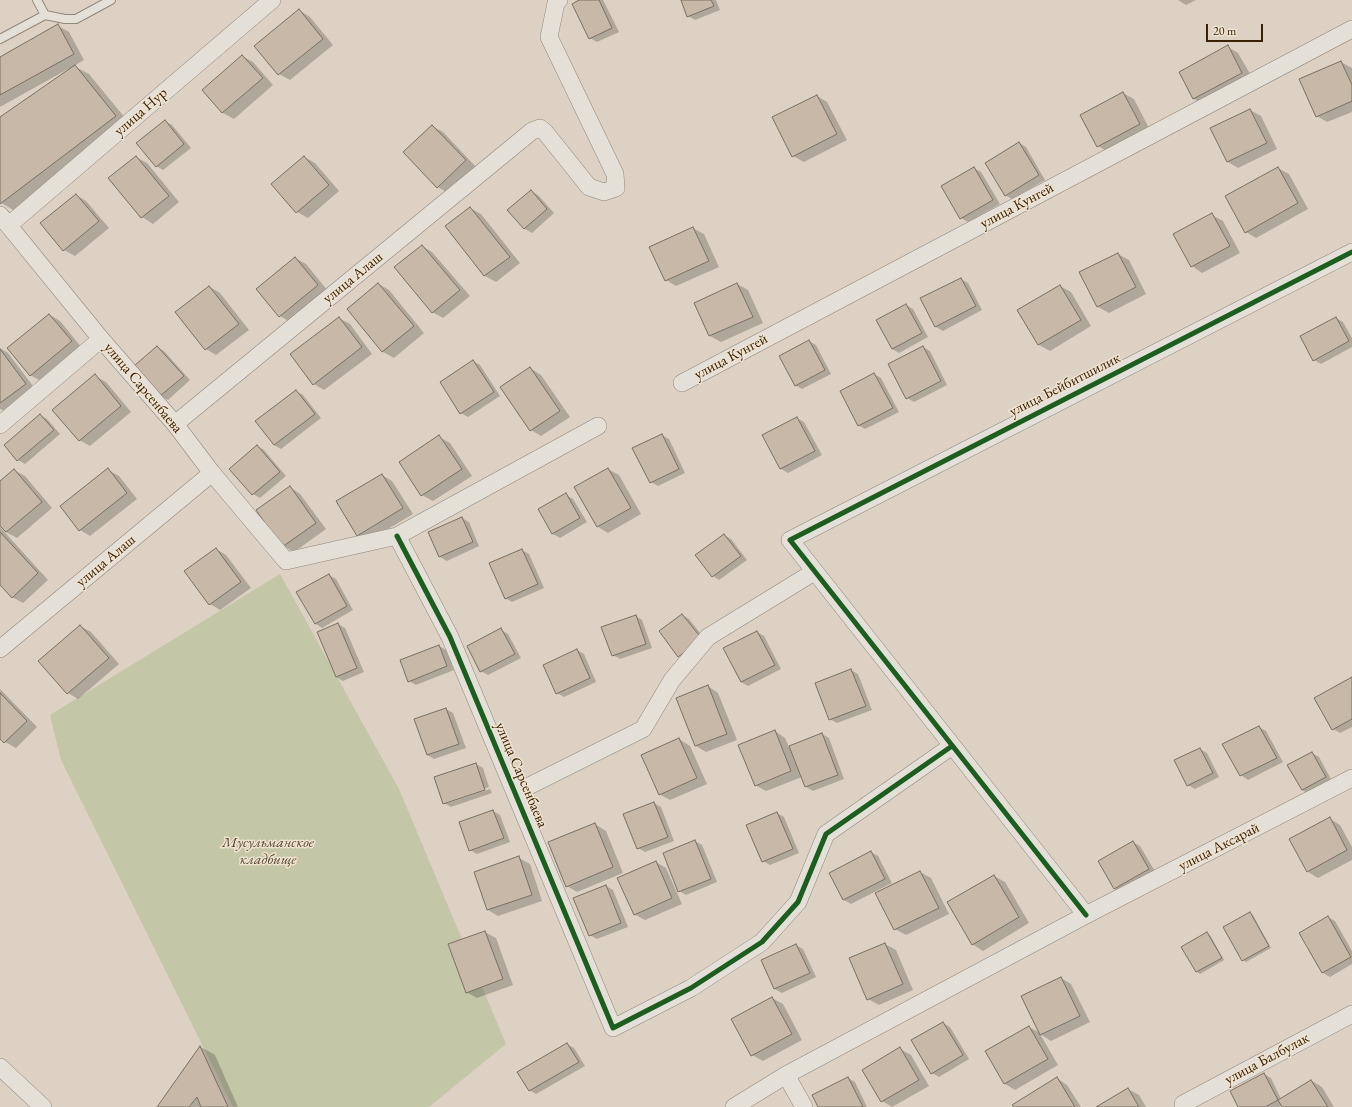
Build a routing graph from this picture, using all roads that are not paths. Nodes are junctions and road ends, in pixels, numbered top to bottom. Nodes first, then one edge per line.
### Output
1 (37, 0) edge
2 (111, 0) edge
3 (272, 0) edge
4 (559, 0) edge
5 (45, 15) junction
6 (1352, 29) edge
7 (0, 39) edge
8 (5, 220) edge
9 (1352, 252) edge
10 (101, 339) junction
11 (682, 383) dead end
12 (175, 424) junction
13 (0, 425) edge
14 (598, 426) dead end
15 (212, 473) junction
16 (397, 536) junction
17 (814, 572) junction
18 (0, 649) edge
19 (952, 746) junction
20 (1352, 778) edge
21 (515, 793) junction
22 (1086, 915) junction
23 (1352, 1014) edge
24 (0, 1067) edge
25 (786, 1075) junction
26 (1183, 1104) dead end
27 (43, 1107) edge
28 (734, 1107) edge
29 (804, 1107) edge

1 - 5 lane
2 - 5 lane
3 - 8 street, улица Нур
4 - 12 street, улица Алаш
5 - 7 lane
6 - 11 street, улица Кунгей
8 - 10 street, улица Сарсенбаева
9 - 17 street, улица Бейбитшилик
10 - 12 street, улица Сарсенбаева
10 - 13 street
12 - 15 street, улица Сарсенбаева
14 - 16 street
15 - 16 street, улица Сарсенбаева
15 - 18 street, улица Алаш
16 - 21 street, улица Сарсенбаева
17 - 19 street
17 - 21 street
19 - 21 street, улица Сарсенбаева
19 - 22 street
20 - 22 street, улица Аксарай
22 - 25 street, улица Аксарай
23 - 26 street, улица Балбулак
24 - 27 street
25 - 28 street, улица Аксарай
25 - 29 street

